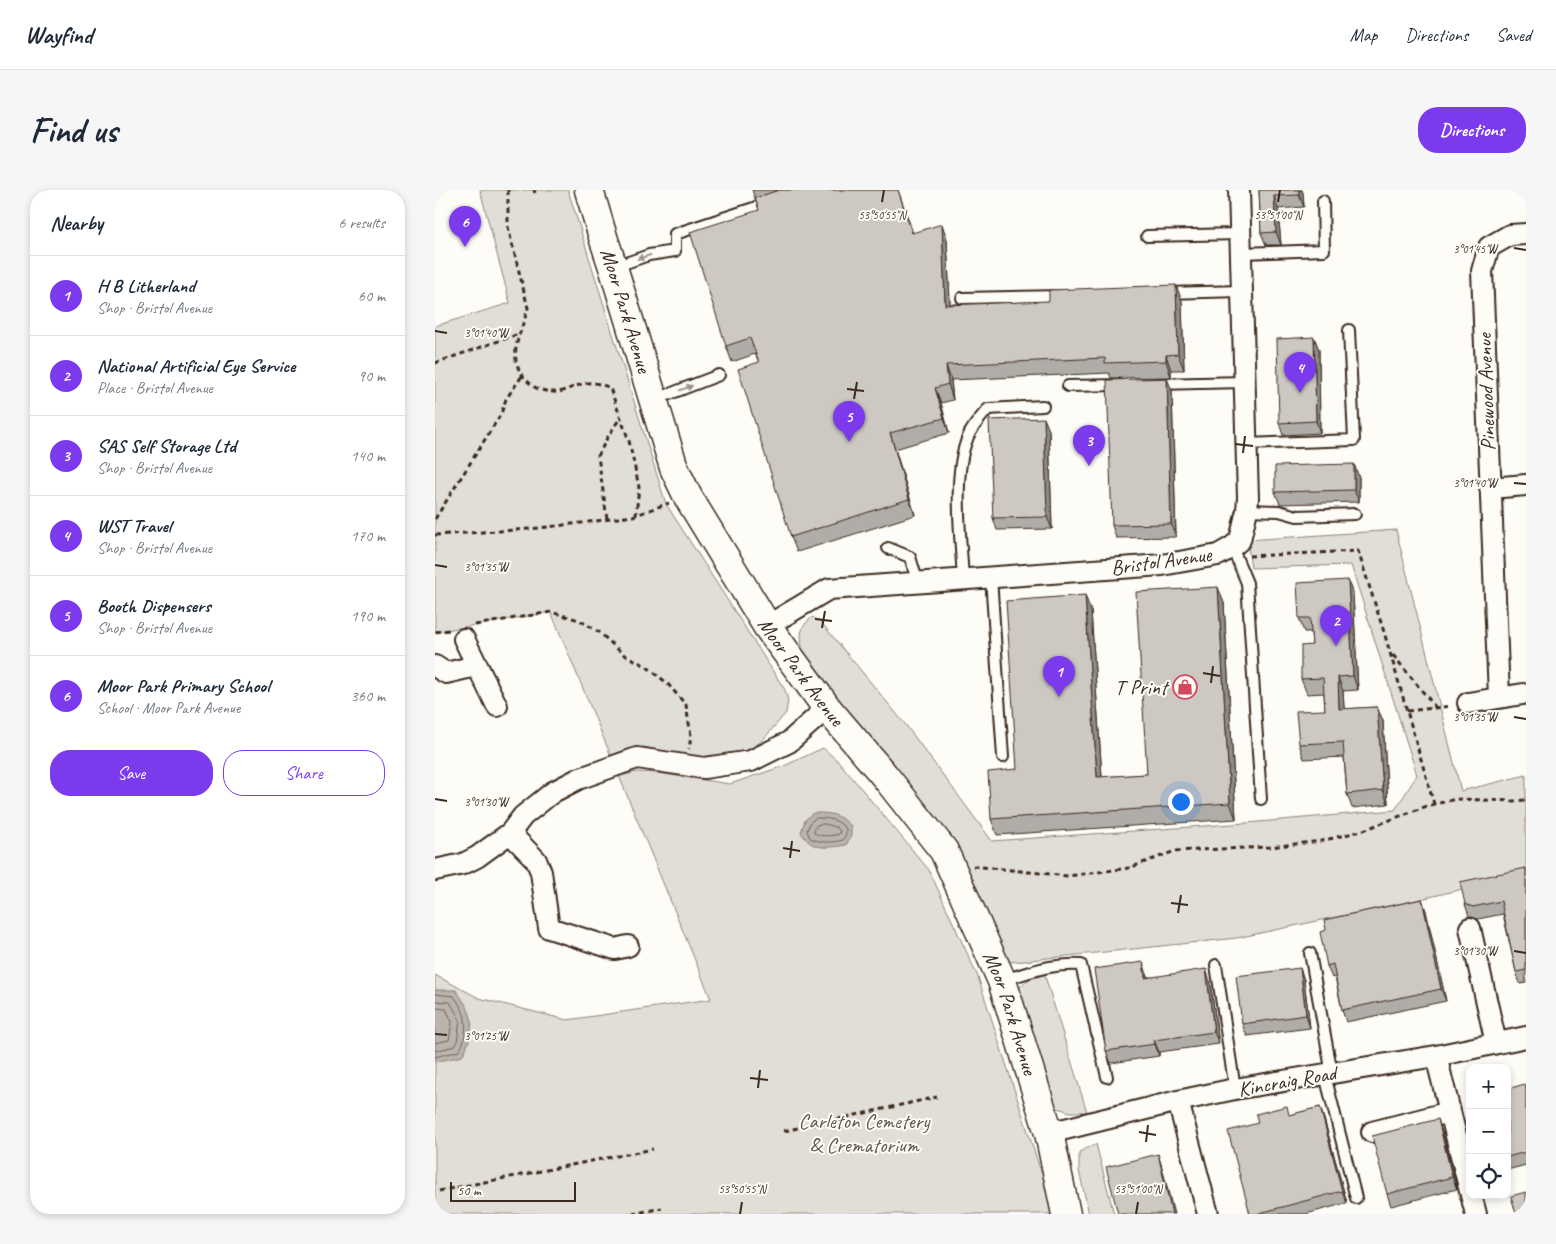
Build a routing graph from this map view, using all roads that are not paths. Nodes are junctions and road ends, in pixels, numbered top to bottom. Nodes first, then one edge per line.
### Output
1 (589, 190) edge
2 (1239, 190) edge
3 (779, 200) edge
4 (1323, 201) dead end
5 (1526, 234) edge
6 (1147, 236) dead end
7 (1241, 243) junction
8 (613, 267) junction
9 (1242, 290) junction
10 (1151, 293) edge
11 (1071, 296) edge
12 (961, 298) dead end
13 (1349, 330) dead end
14 (719, 375) dead end
15 (1245, 382) junction
16 (1145, 384) edge
17 (1126, 385) edge
18 (1069, 386) dead end
19 (653, 400) junction
20 (1043, 406) dead end
21 (1247, 444) junction
22 (1526, 485) edge
23 (1490, 488) junction
24 (1247, 510) junction
25 (1355, 514) dead end
26 (1236, 544) junction
27 (888, 548) dead end
28 (991, 577) junction
29 (963, 579) junction
30 (918, 583) junction
31 (767, 626) junction
32 (463, 631) road end
33 (435, 666) edge
34 (477, 666) junction
35 (1523, 694) dead end
36 (1499, 698) junction
37 (1468, 703) dead end
38 (497, 706) dead end
39 (827, 708) junction
40 (1003, 757) dead end
41 (1261, 799) dead end
42 (510, 833) junction
43 (435, 870) edge
44 (1470, 928) dead end
45 (628, 946) dead end
46 (1310, 952) dead end
47 (1216, 965) dead end
48 (1002, 981) junction
49 (1526, 1037) edge
50 (1496, 1043) junction
51 (1436, 1056) junction
52 (1328, 1074) junction
53 (1107, 1077) dead end
54 (1235, 1090) junction
55 (1178, 1101) junction
56 (1450, 1112) junction
57 (1372, 1132) dead end
58 (1049, 1133) junction
59 (1466, 1175) edge
60 (1356, 1198) dead end
61 (1472, 1199) edge
62 (1066, 1214) edge
63 (1208, 1214) edge
64 (1475, 1214) edge

1 - 8 street, Moor Park Avenue
2 - 7 street, Bristol Avenue
3 -> 8 lane
4 - 7 lane
5 - 23 street, Pinewood Avenue
6 - 7 lane
7 - 9 street, Bristol Avenue
8 - 19 street, Moor Park Avenue
9 - 10 lane
9 - 15 street, Bristol Avenue
11 - 12 lane
13 - 21 lane
19 -> 14 lane
15 - 16 lane
15 - 21 street, Bristol Avenue
17 - 18 lane
19 - 31 street, Moor Park Avenue
20 - 29 lane
21 - 24 street, Bristol Avenue
22 - 23 street
23 - 36 street, Pinewood Avenue
24 - 25 lane
24 - 26 street, Bristol Avenue
26 - 28 street, Bristol Avenue
26 - 41 lane
27 - 30 lane
28 - 29 street, Bristol Avenue
28 - 40 lane
29 - 30 street, Bristol Avenue
30 - 31 street, Bristol Avenue
31 - 39 street, Moor Park Avenue
32 - 34 street
33 - 34 street
34 - 38 street
35 - 36 street
36 - 37 street
39 - 42 street
39 - 48 street, Moor Park Avenue
42 - 43 street
42 - 45 street
44 - 50 street
46 - 52 lane
47 - 54 lane
48 - 53 lane
48 - 58 street, Moor Park Avenue
49 - 50 street, Kincraig Road
50 - 51 street, Kincraig Road
51 - 52 street, Kincraig Road
51 - 56 street
52 - 54 street, Kincraig Road
52 - 60 lane
54 - 55 street, Kincraig Road
55 - 58 street, Kincraig Road
55 - 63 street
56 - 57 street
56 - 59 street
58 - 62 street, Moor Park Avenue
61 - 64 street

